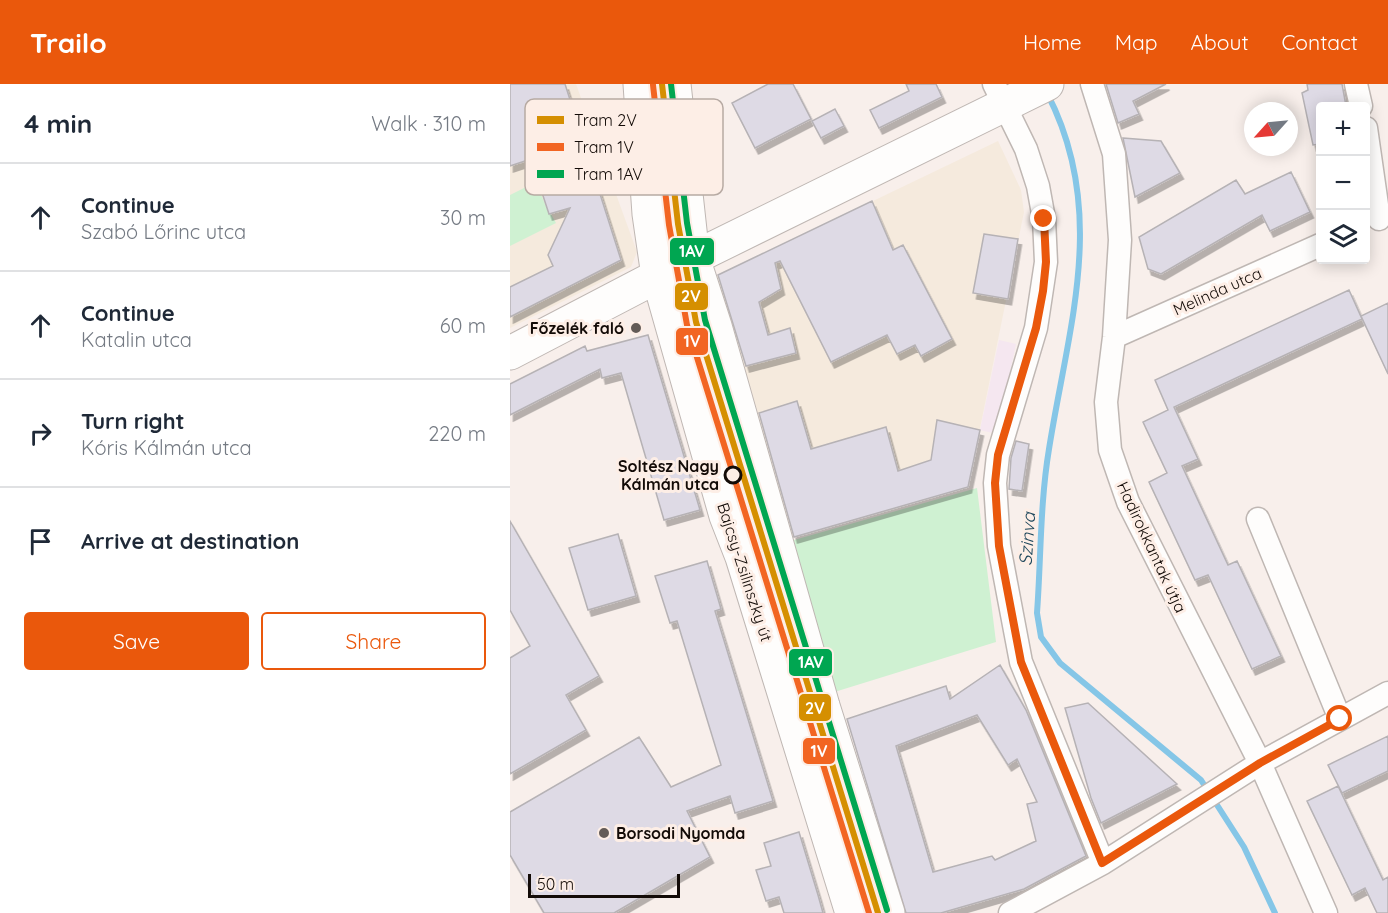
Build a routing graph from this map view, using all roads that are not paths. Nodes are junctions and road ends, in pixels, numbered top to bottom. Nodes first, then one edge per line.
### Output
1 (640, 84) edge
2 (674, 84) edge
3 (1092, 84) edge
4 (1356, 84) edge
5 (1018, 92) edge
6 (641, 99) edge
7 (676, 99) edge
8 (1360, 102) edge
9 (1370, 154) edge
10 (648, 195) edge
11 (686, 195) edge
12 (1377, 220) edge
13 (1316, 247) edge
14 (693, 258) junction
15 (658, 276) junction
16 (1114, 337) junction
17 (510, 353) edge
18 (1258, 519) dead end
19 (1388, 693) edge
20 (1340, 719) junction
21 (1260, 763) junction
22 (1102, 863) junction
23 (852, 913) edge
24 (888, 913) edge
25 (1010, 913) edge
26 (1326, 913) edge

1 - 6 street, Bajcsy-Zsilinszky út
2 - 7 street
3 - 16 street, Hadirokkantak útja
4 - 8 street
5 - 14 street
5 - 22 street
9 - 12 street
10 - 15 street, Bajcsy-Zsilinszky út
11 - 14 street
13 - 16 street, Melinda utca
14 - 15 street
14 - 24 street
15 - 17 street
15 - 23 street, Bajcsy-Zsilinszky út
16 - 21 street, Hadirokkantak útja
18 - 20 street
19 - 20 street
20 - 21 street
21 - 22 street
21 - 26 street, Hadirokkantak útja
22 - 25 street

